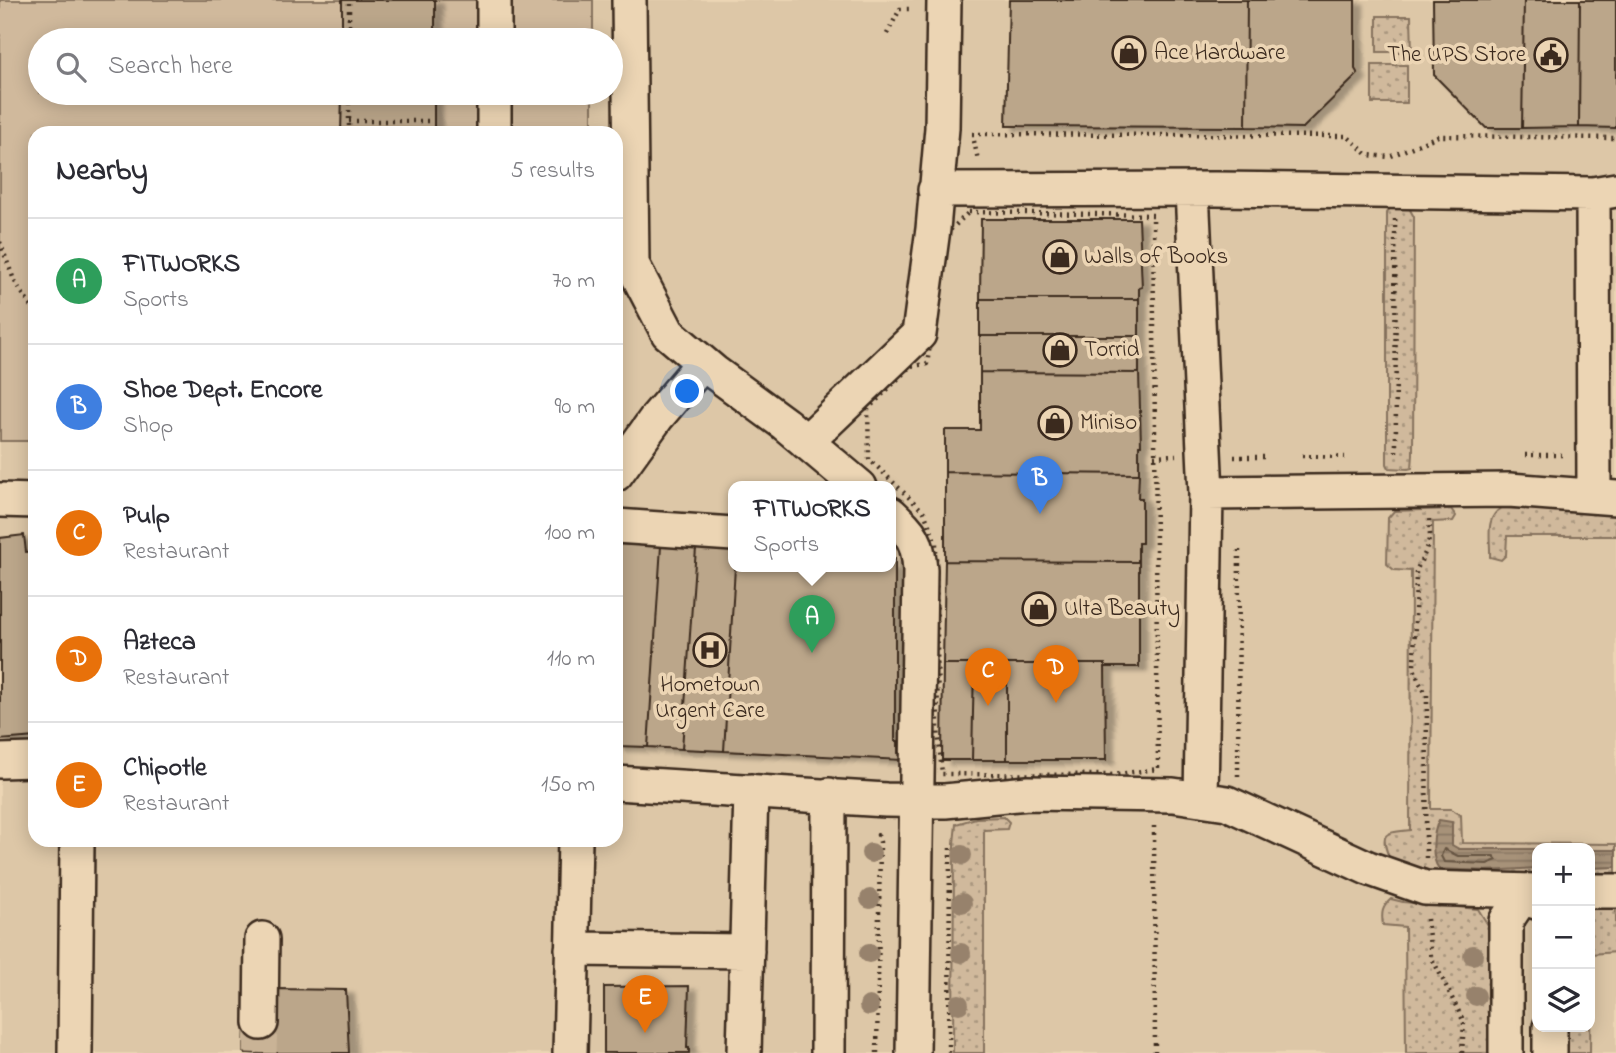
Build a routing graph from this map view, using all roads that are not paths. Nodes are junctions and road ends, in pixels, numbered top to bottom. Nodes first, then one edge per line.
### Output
1 (494, 0) edge
2 (629, 0) edge
3 (944, 0) edge
4 (494, 28) edge
5 (494, 105) edge
6 (494, 126) edge
7 (936, 190) junction
8 (1192, 190) junction
9 (1605, 192) edge
10 (703, 363) junction
11 (806, 442) junction
12 (623, 464) edge
13 (853, 481) edge
14 (1206, 493) junction
15 (1605, 497) edge
16 (0, 500) edge
17 (28, 501) edge
18 (896, 519) edge
19 (623, 526) edge
20 (728, 534) edge
21 (904, 547) edge
22 (28, 760) edge
23 (0, 761) edge
24 (623, 783) edge
25 (751, 791) junction
26 (829, 796) junction
27 (1201, 799) junction
28 (916, 800) junction
29 (77, 847) edge
30 (575, 847) edge
31 (1595, 891) edge
32 (1616, 891) edge
33 (1532, 895) edge
34 (1532, 896) edge
35 (262, 939) dead end
36 (572, 949) junction
37 (747, 951) junction
38 (261, 1023) tunnel mouth
39 (1550, 1032) edge
40 (75, 1053) edge
41 (570, 1053) edge
42 (744, 1053) edge
43 (828, 1053) edge
44 (914, 1053) edge
45 (1506, 1053) edge
46 (1550, 1053) edge

1 - 4 lane
2 - 10 lane
3 - 7 lane
5 - 6 lane
7 - 8 lane
7 - 11 lane
8 - 9 lane
8 - 14 lane
9 - 15 lane
10 - 11 lane
10 - 12 lane
11 - 13 lane
14 - 15 lane
14 - 27 lane
16 - 17 lane
18 - 21 lane
19 - 20 lane
21 - 28 lane
22 - 23 lane
24 - 25 lane
25 - 26 lane
25 - 37 lane
26 - 28 lane
26 - 43 lane
27 - 28 lane
27 - 33 lane
28 - 44 lane
29 - 40 lane
30 - 36 lane
31 - 32 lane
34 - 45 lane
35 - 38 lane
36 - 37 lane
36 - 41 lane
37 - 42 lane
39 - 46 lane

